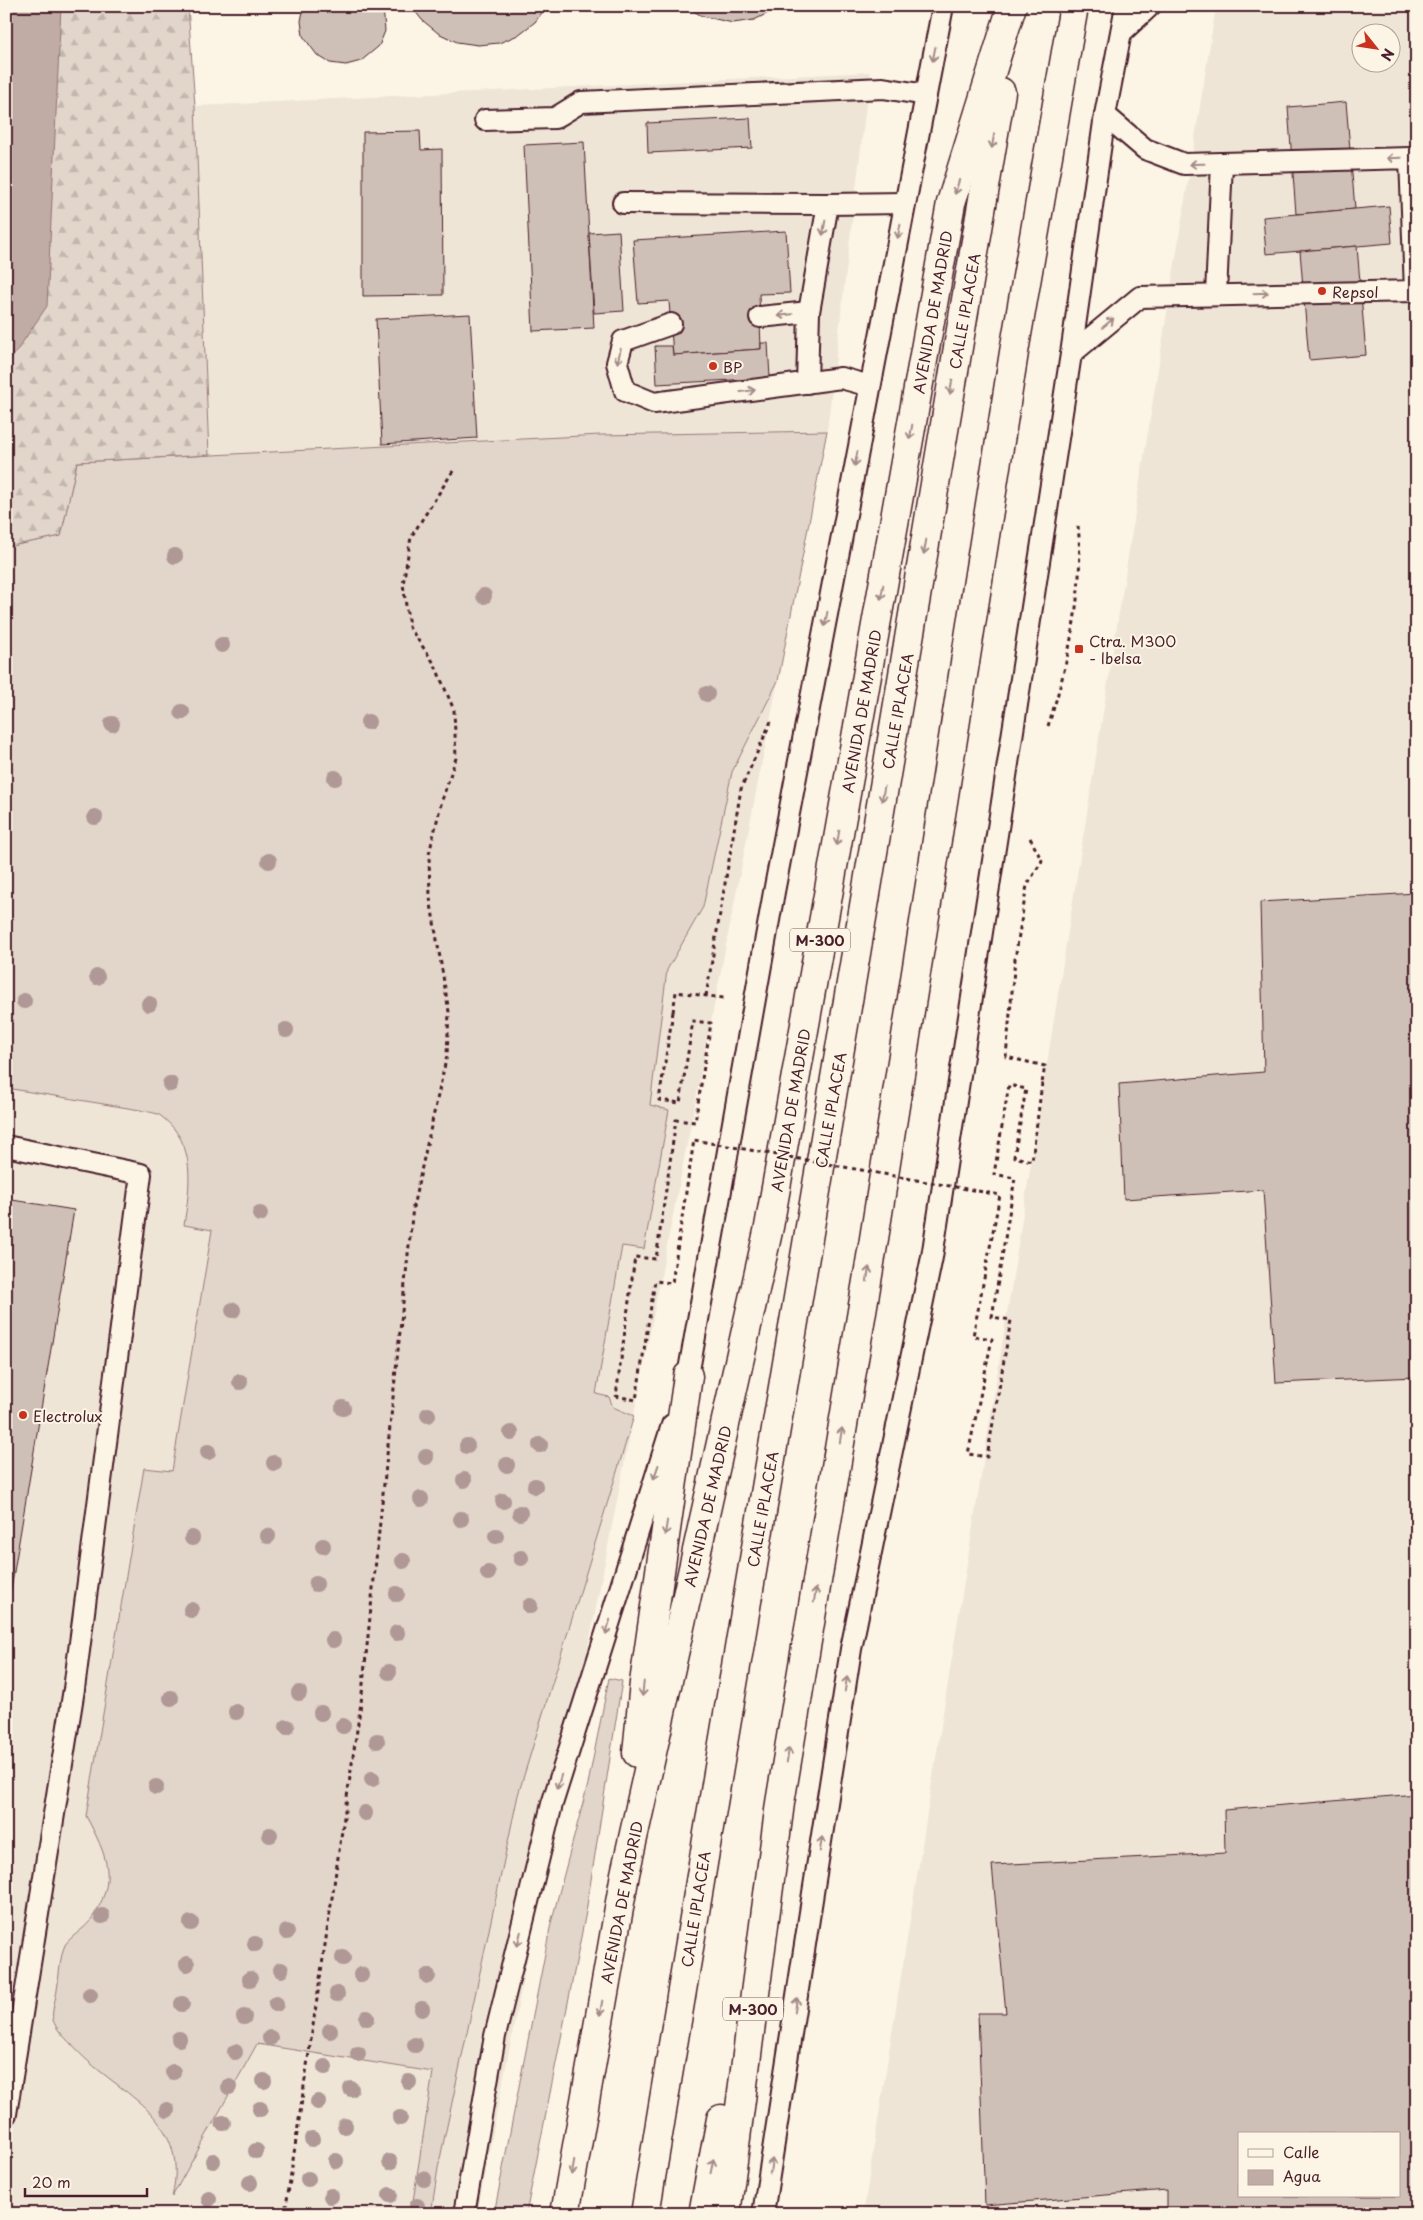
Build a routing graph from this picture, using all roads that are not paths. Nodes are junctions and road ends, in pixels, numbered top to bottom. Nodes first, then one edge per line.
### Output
1 (943, 6) edge
2 (1014, 6) edge
3 (1074, 6) edge
4 (1126, 6) edge
5 (1150, 6) edge
6 (1123, 30) junction
7 (926, 95) junction
8 (1105, 115) junction
9 (485, 120) dead end
10 (1222, 163) junction
11 (623, 203) dead end
12 (904, 203) junction
13 (828, 204) junction
14 (1216, 294) junction
15 (809, 312) junction
16 (760, 318) dead end
17 (671, 324) dead end
18 (1070, 354) junction
19 (807, 383) junction
20 (870, 386) junction
21 (6, 1146) edge
22 (688, 1376) junction
23 (780, 1803) junction
24 (625, 1874) junction
25 (6, 2114) edge
26 (464, 2214) edge
27 (565, 2214) edge
28 (646, 2214) edge
29 (703, 2214) edge
30 (726, 2214) edge
31 (763, 2214) edge

1 -> 7 lane, M-300
2 -> 24 main road, AVENIDA DE MADRID / M-300
2 -> 28 main road, CALLE IPLACEA
23 -> 3 main road, M-300
4 - 6 lane
5 - 6 lane
6 - 8 lane
7 - 9 lane
7 - 12 lane, M-300
10 -> 8 lane
8 - 18 lane
10 - 14 lane
14 -> 10 lane
11 - 13 lane
12 - 13 lane
12 -> 20 lane, M-300
13 -> 15 lane
18 -> 14 lane
15 -> 16 lane
15 - 19 lane
17 -> 19 lane
31 -> 18 lane
19 - 20 lane
20 -> 22 lane, M-300
21 - 25 lane
22 -> 24 main road
22 -> 26 lane, M-300
29 -> 23 main road
23 - 30 main road, M-300
24 -> 27 main road, AVENIDA DE MADRID / M-300

